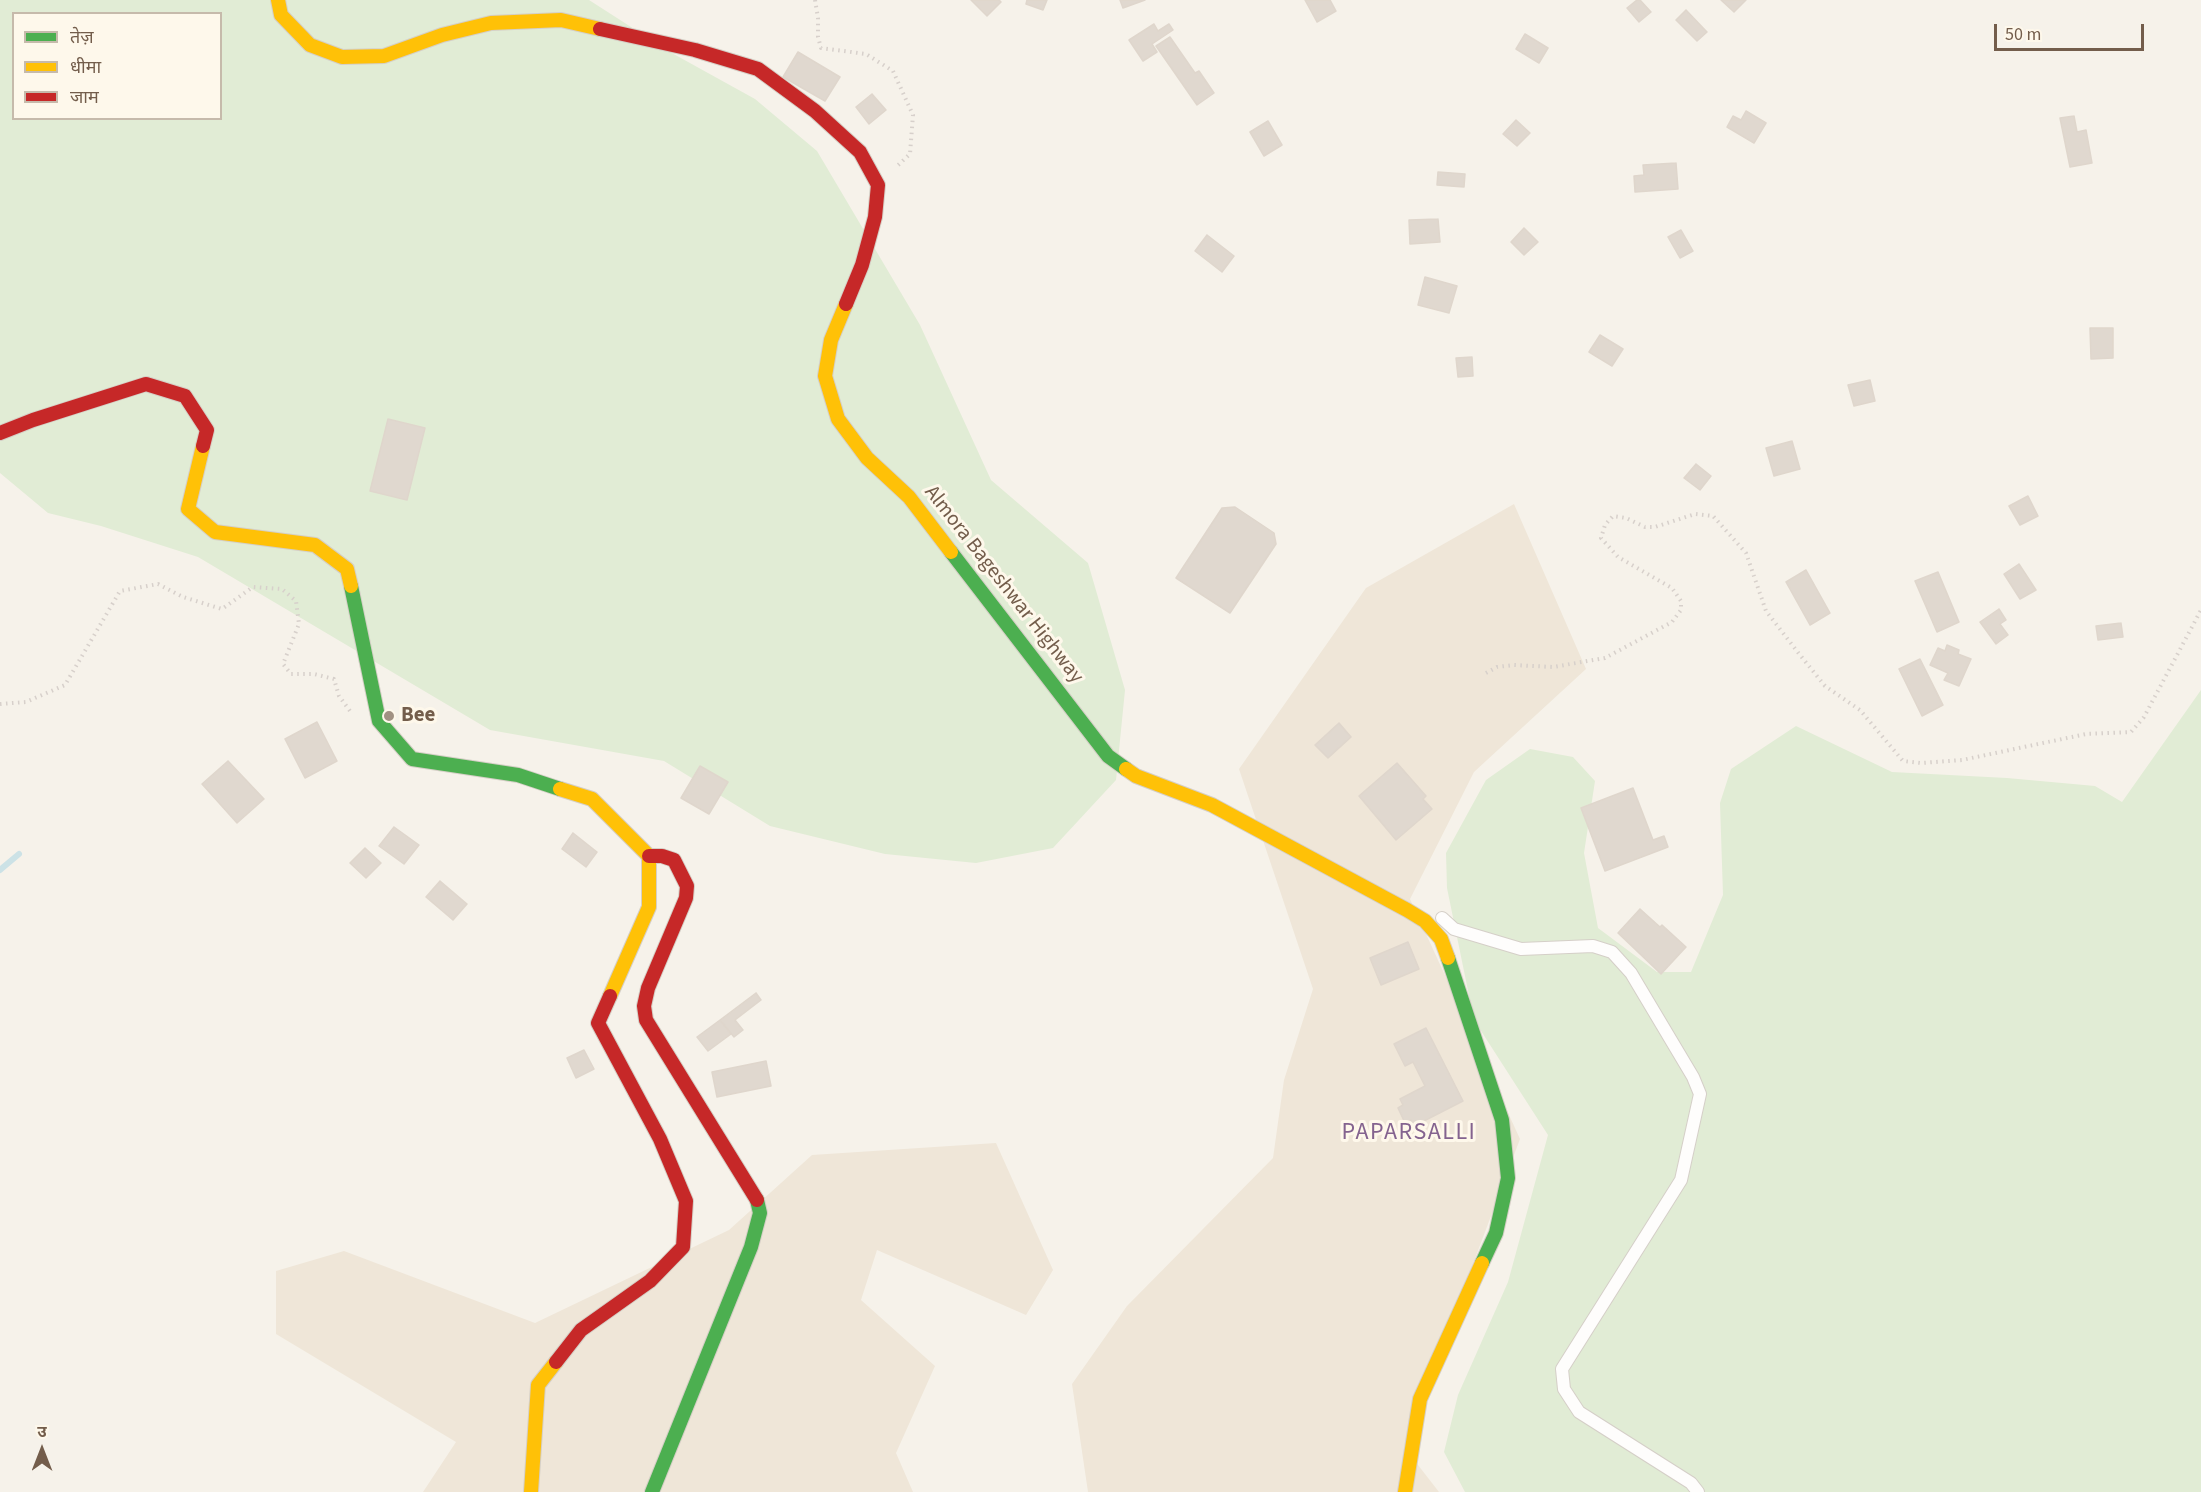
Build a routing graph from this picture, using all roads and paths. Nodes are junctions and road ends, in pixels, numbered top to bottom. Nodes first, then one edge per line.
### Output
1 (278, 0) edge
2 (815, 0) edge
3 (878, 185) junction
4 (0, 433) edge
5 (2201, 610) edge
6 (1486, 673) dead end
7 (0, 704) edge
8 (380, 721) junction
9 (649, 856) junction
10 (1381, 897) junction
11 (1414, 901) dead end
12 (1432, 909) dead end
13 (531, 1492) edge
14 (652, 1492) edge
15 (1405, 1492) edge
16 (1698, 1492) edge

1 - 3 main road
2 - 3 path
3 - 10 main road, Almora Bageshwar Highway
4 - 8 main road
5 - 6 path
7 - 8 path
8 - 9 main road
9 - 13 main road
9 - 14 main road
10 - 11 lane
10 - 15 main road, Almora Bageshwar Highway
12 - 16 lane

